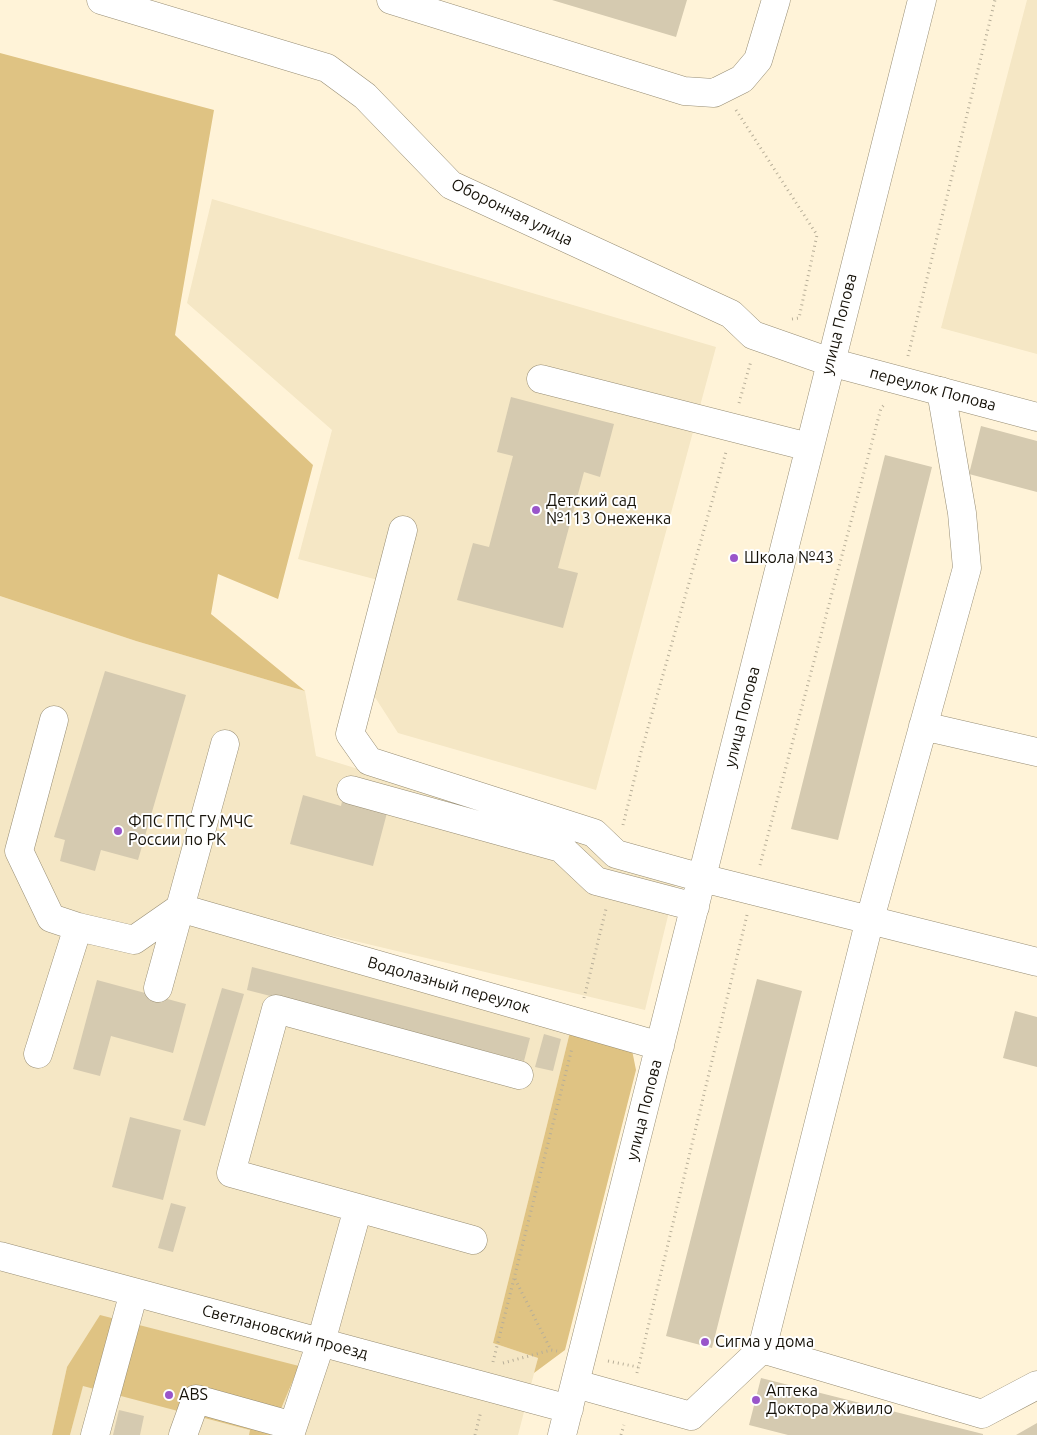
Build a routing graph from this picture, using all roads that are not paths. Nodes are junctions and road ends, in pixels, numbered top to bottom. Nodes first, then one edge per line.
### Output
1 (101, 0) edge
2 (391, 0) edge
3 (776, 0) edge
4 (922, 0) edge
5 (830, 362) junction
6 (541, 379) dead end
7 (941, 391) junction
8 (1037, 417) edge
9 (809, 447) junction
10 (404, 530) dead end
11 (54, 720) dead end
12 (923, 726) junction
13 (225, 744) dead end
14 (1037, 752) edge
15 (350, 790) dead end
16 (702, 878) junction
17 (695, 907) junction
18 (180, 908) junction
19 (870, 919) junction
20 (78, 927) junction
21 (1037, 962) edge
22 (158, 988) dead end
23 (660, 1046) junction
24 (38, 1054) dead end
25 (519, 1076) dead end
26 (358, 1208) junction
27 (473, 1240) dead end
28 (0, 1256) edge
29 (134, 1292) junction
30 (322, 1342) junction
31 (762, 1349) junction
32 (1037, 1385) edge
33 (569, 1410) edge
34 (693, 1425) edge
35 (291, 1431) edge
36 (95, 1435) edge
37 (183, 1435) edge

1 - 5 street, Оборонная улица
2 - 3 street
4 - 5 street, улица Попова
5 - 7 street, переулок Попова
5 - 9 street, улица Попова
6 - 9 street
7 - 8 street, переулок Попова
7 - 12 street
9 - 16 street, улица Попова
10 - 16 street
11 - 20 street
12 - 14 street
12 - 19 street
13 - 18 street
15 - 17 street
16 - 17 street, улица Попова
16 - 19 street
17 - 23 street, улица Попова
18 - 20 street
18 - 22 street
18 - 23 street, Водолазный переулок
19 - 21 street
19 - 31 street
20 - 24 street
23 - 33 street, улица Попова
25 - 26 street
26 - 27 street
26 - 30 street
28 - 29 street, Светлановский проезд
29 - 30 street, Светлановский проезд
29 - 36 street
30 - 33 street, Светлановский проезд
30 - 35 street
31 - 32 street
31 - 34 street
33 - 34 street, Светлановский проезд
35 - 37 street

